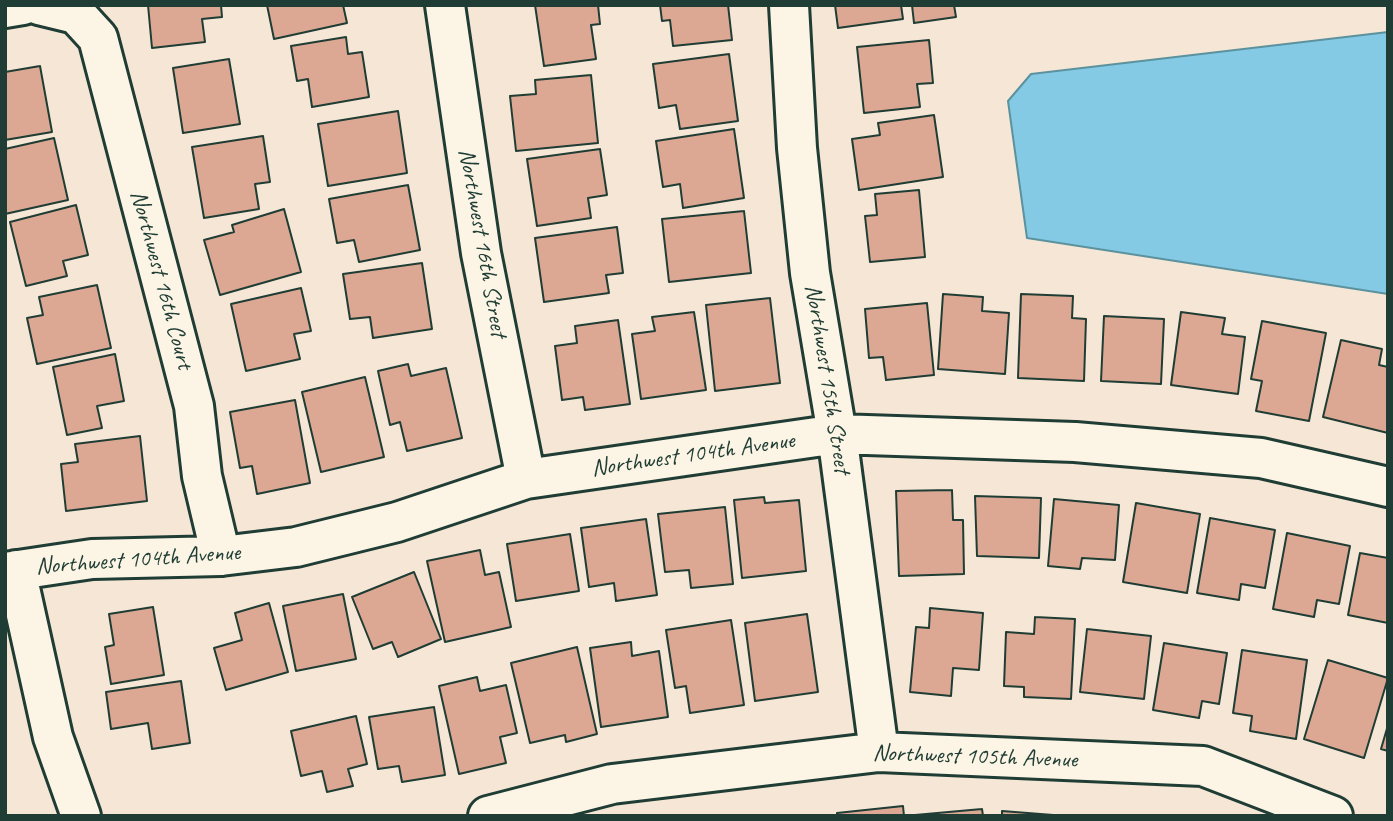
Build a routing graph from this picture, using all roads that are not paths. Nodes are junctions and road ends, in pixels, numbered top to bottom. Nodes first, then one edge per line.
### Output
1 (23, 5) edge
2 (39, 5) edge
3 (444, 5) edge
4 (789, 5) edge
5 (5, 8) edge
6 (837, 434) junction
7 (526, 479) junction
8 (1388, 487) edge
9 (220, 556) junction
10 (10, 571) edge
11 (879, 752) junction
12 (81, 816) edge
13 (488, 816) edge
14 (1333, 816) edge

1 - 5 street
2 - 9 street, Northwest 16th Court
3 - 7 street, Northwest 16th Street
4 - 6 street, Northwest 15th Street
6 - 7 street, Northwest 104th Avenue
6 - 8 street, Northwest 104th Avenue
6 - 11 street, Northwest 15th Street
7 - 9 street, Northwest 104th Avenue
9 - 10 street, Northwest 104th Avenue
10 - 12 street
11 - 13 street, Northwest 105th Avenue
11 - 14 street, Northwest 105th Avenue

